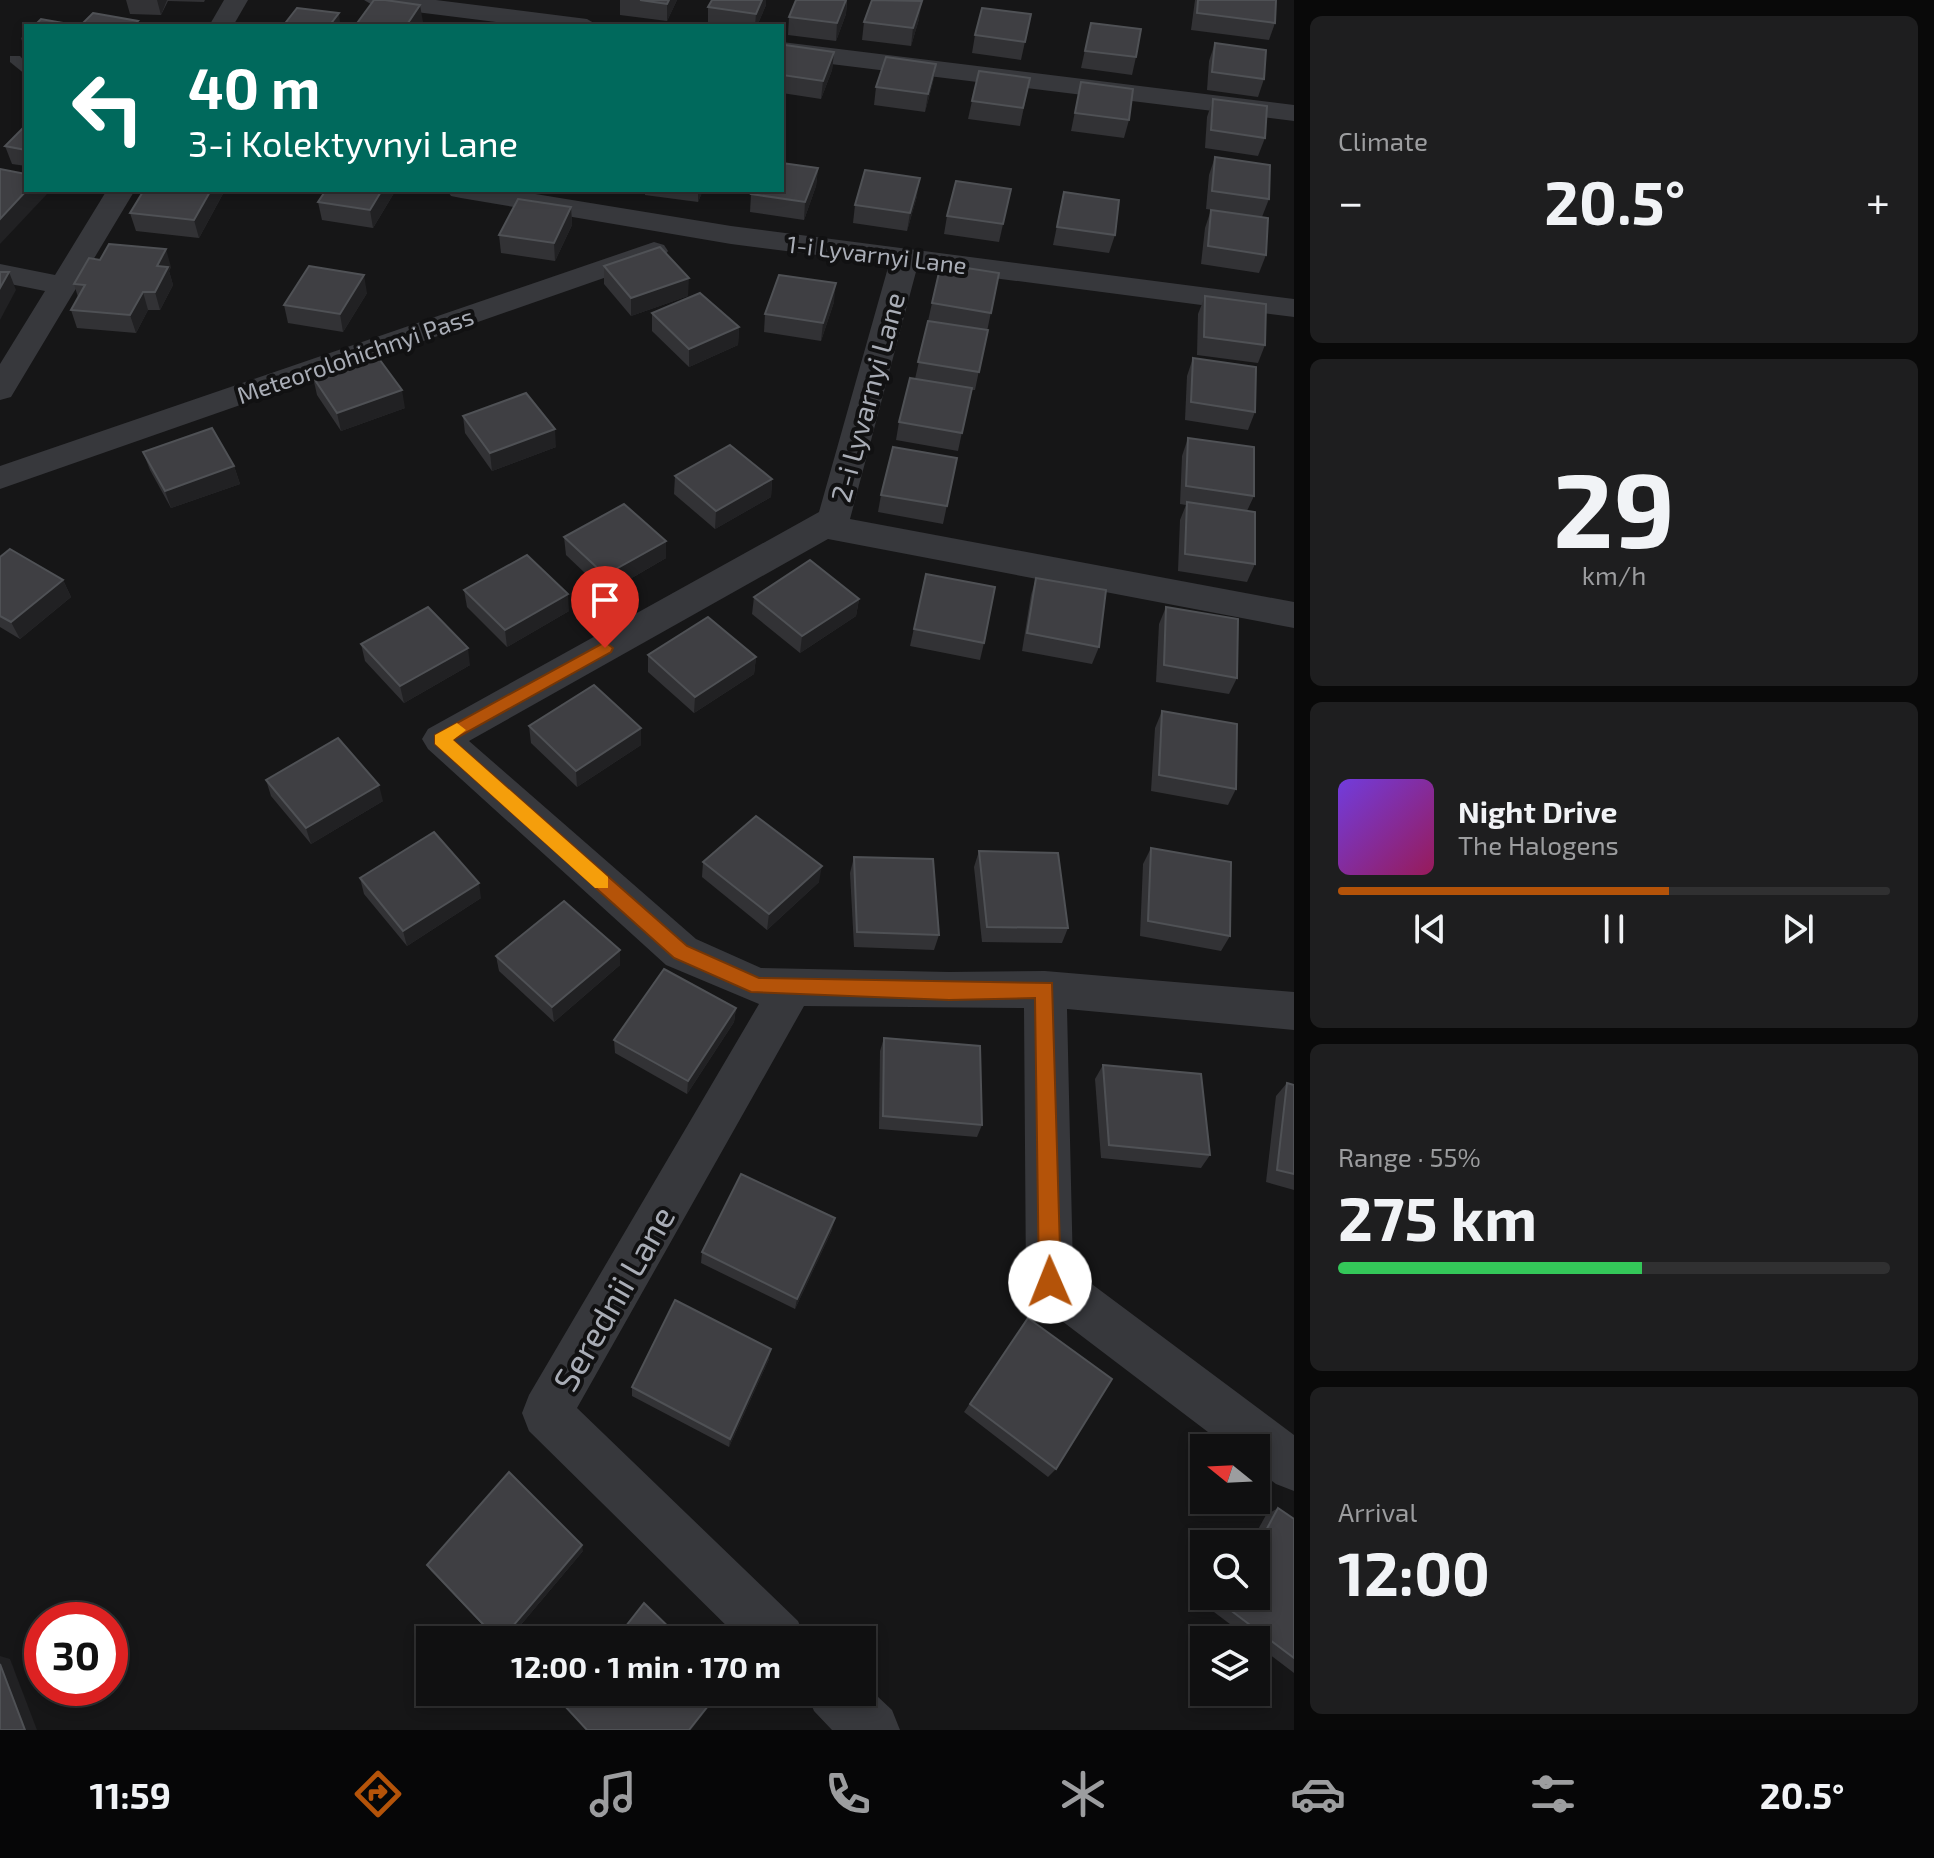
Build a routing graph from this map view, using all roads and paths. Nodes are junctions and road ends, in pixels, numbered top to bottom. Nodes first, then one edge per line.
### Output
1 (236, 0) edge
2 (376, 0) edge
3 (222, 24) edge
4 (566, 24) edge
5 (784, 50) edge
6 (15, 59) dead end
7 (24, 69) edge
8 (1294, 113) edge
9 (120, 192) edge
10 (477, 192) edge
11 (710, 232) junction
12 (905, 258) junction
13 (0, 273) edge
14 (62, 286) junction
15 (1294, 308) edge
16 (0, 390) edge
17 (0, 478) edge
18 (824, 526) junction
19 (1294, 615) edge
20 (793, 985) junction
21 (1045, 989) junction
22 (1294, 1011) edge
23 (1294, 1466) edge
24 (765, 1626) edge
25 (847, 1706) edge
26 (872, 1730) edge

1 - 3 street
2 - 4 street
5 - 8 street
6 - 7 lane
9 - 14 street
10 - 11 street, 1-i Lyvarnyi Lane
11 - 12 street, 1-i Lyvarnyi Lane
11 - 17 street, Meteorolohichnyi Pass
12 - 15 street, 1-i Lyvarnyi Lane
12 - 18 street, 2-i Lyvarnyi Lane
13 - 14 street
14 - 16 street
18 - 19 street
18 - 20 street, 2-i Lyvarnyi Lane
20 - 21 street
20 - 24 street, Serednii Lane
21 - 22 street
21 - 23 street
25 - 26 street

